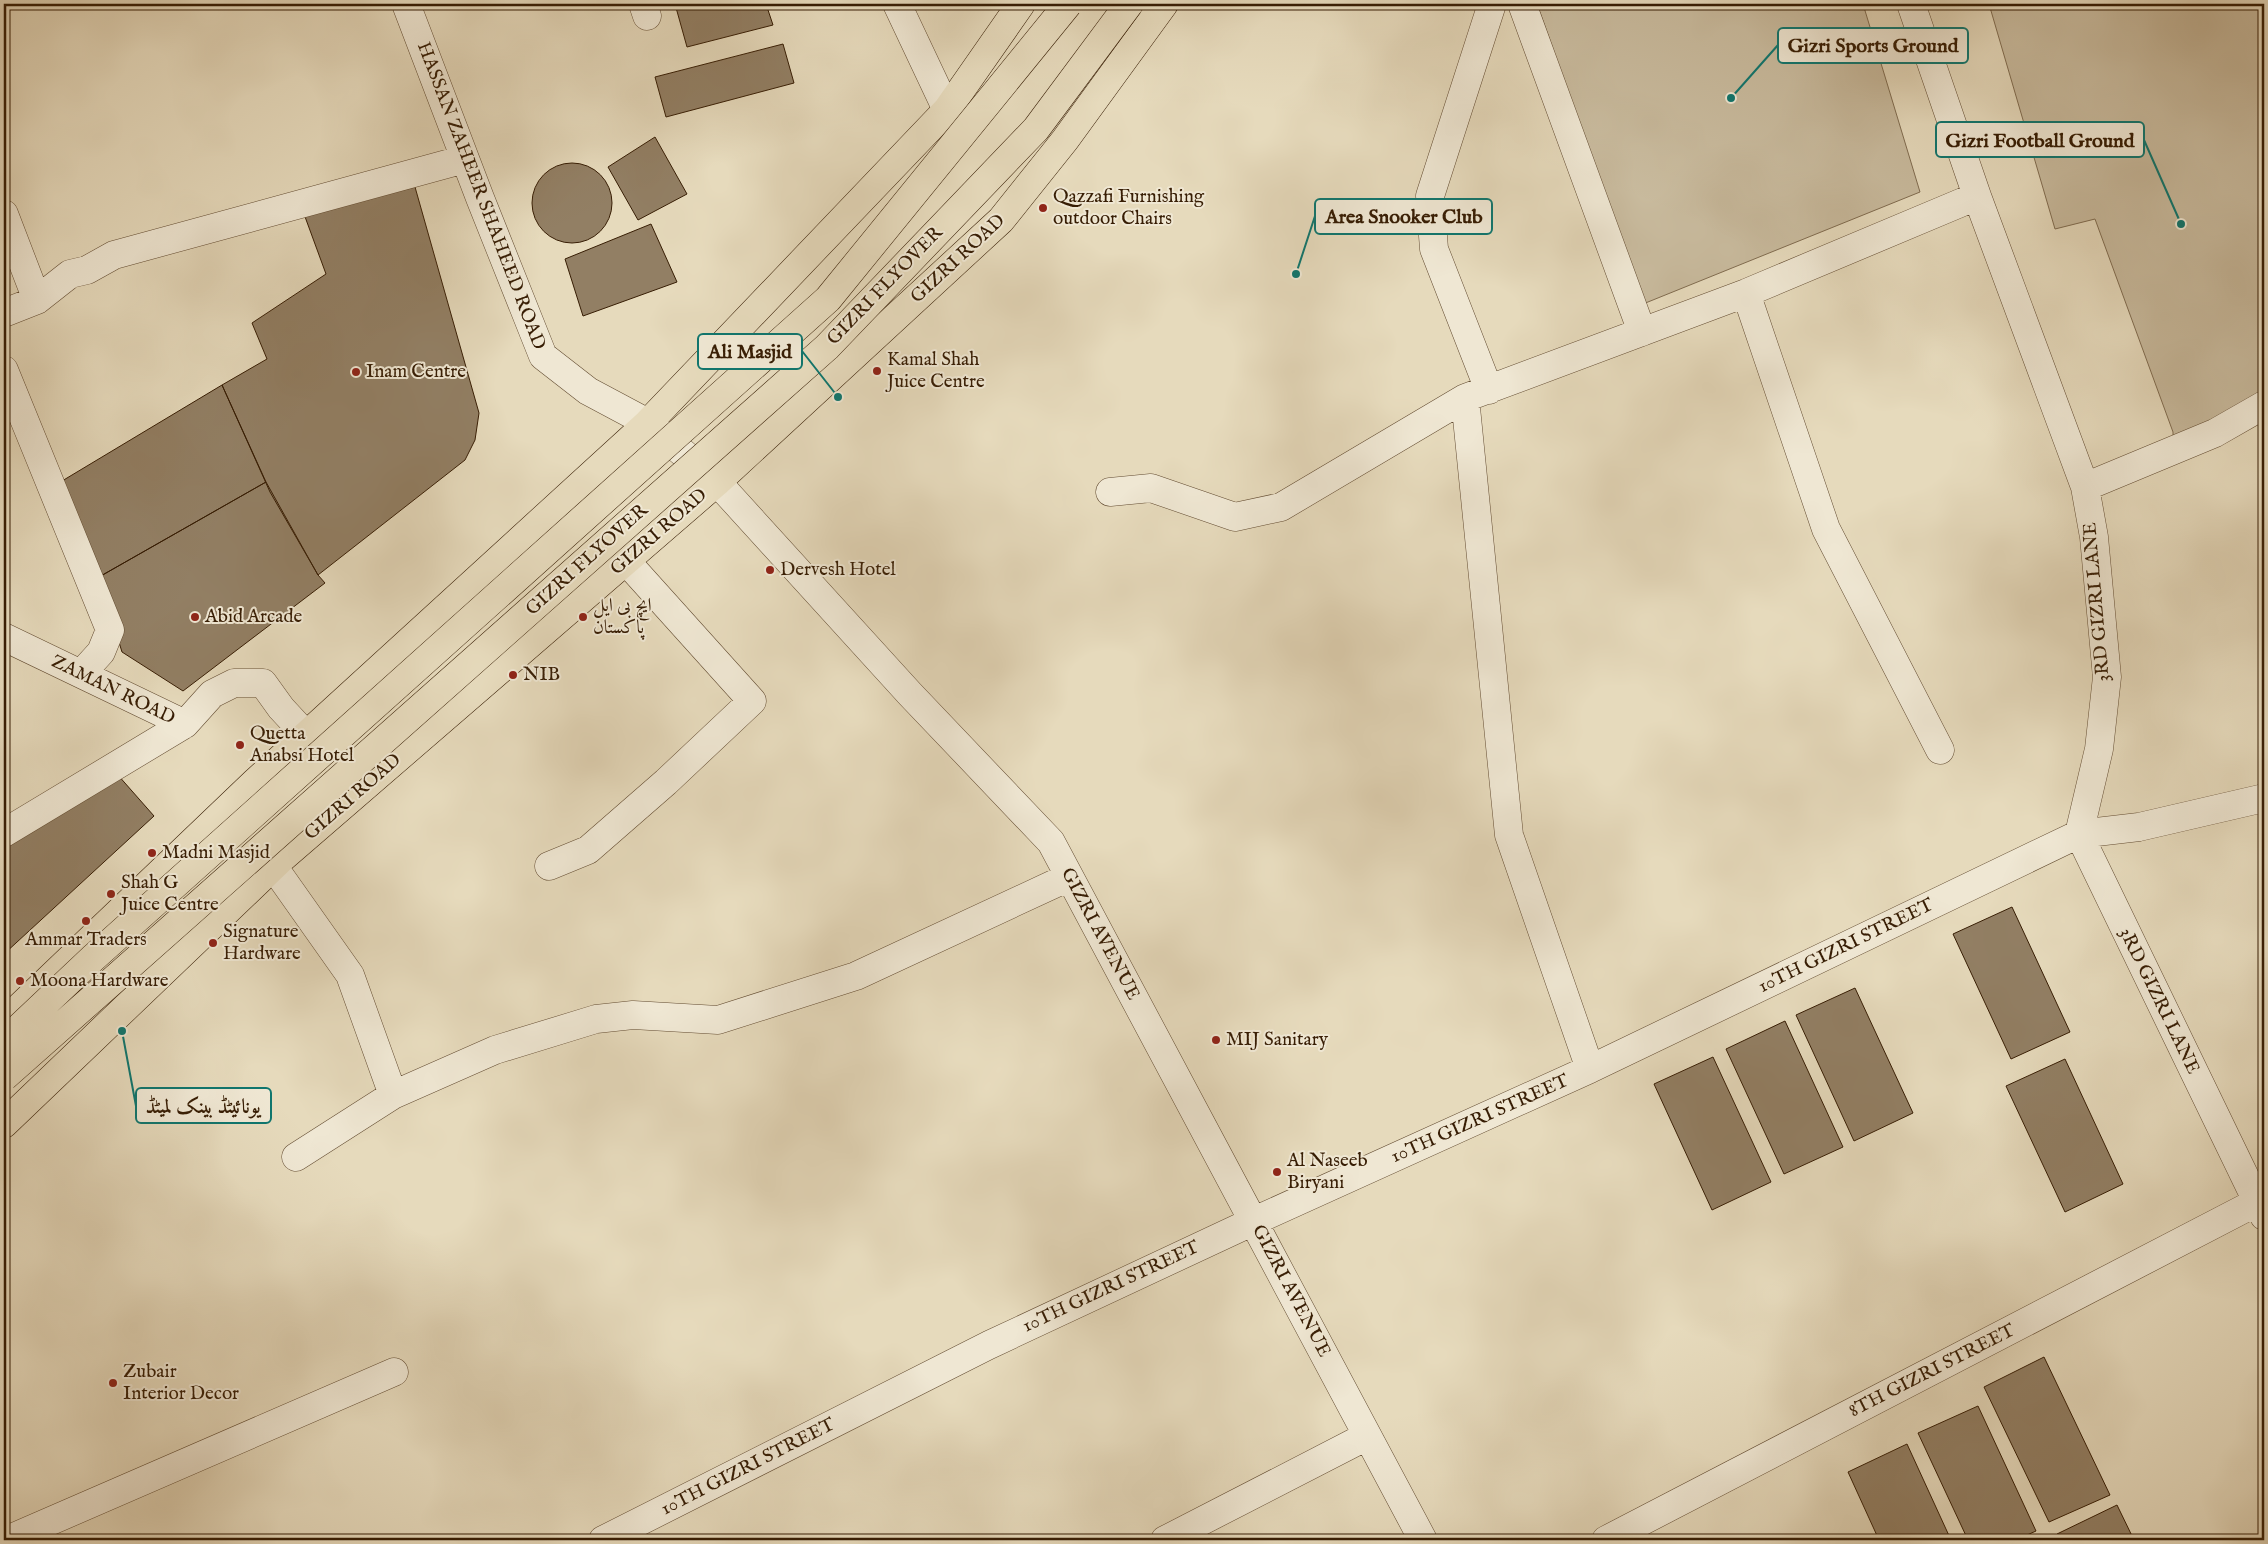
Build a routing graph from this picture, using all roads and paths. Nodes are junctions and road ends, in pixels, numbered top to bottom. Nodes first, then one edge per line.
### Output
1 (406, 4) edge
2 (898, 4) edge
3 (1021, 4) edge
4 (1068, 4) edge
5 (1129, 4) edge
6 (1164, 4) edge
7 (1492, 4) edge
8 (1522, 4) edge
9 (1911, 4) edge
10 (947, 110) junction
11 (465, 159) junction
12 (1977, 196) junction
13 (4, 214) edge
14 (1746, 293) junction
15 (37, 300) junction
16 (4, 313) edge
17 (1642, 332) junction
18 (4, 370) edge
19 (1478, 394) junction
20 (2264, 405) edge
21 (648, 423) junction
22 (717, 482) junction
23 (2085, 487) junction
24 (1110, 492) dead end
25 (626, 561) junction
26 (4, 637) edge
27 (81, 674) junction
28 (185, 724) junction
29 (306, 735) junction
30 (1940, 750) dead end
31 (2264, 798) edge
32 (4, 833) edge
33 (2079, 834) junction
34 (273, 866) junction
35 (549, 866) dead end
36 (1069, 877) junction
37 (4, 1022) edge
38 (4, 1042) edge
39 (1590, 1069) junction
40 (4, 1077) edge
41 (393, 1095) junction
42 (4, 1124) edge
43 (296, 1157) dead end
44 (2261, 1209) edge
45 (1254, 1221) junction
46 (394, 1372) dead end
47 (1367, 1436) junction
48 (7, 1540) edge
49 (604, 1540) edge
50 (1165, 1540) edge
51 (1423, 1540) edge
52 (1606, 1540) edge

1 - 11 street, HASSAN ZAHEER SHAHEED ROAD
2 - 10 street
3 - 10 main road
4 - 38 main road, GIZRI FLYOVER, bridge
5 - 40 main road, GIZRI FLYOVER, bridge
6 - 22 main road, GIZRI ROAD
7 - 19 street
8 - 17 street
9 - 12 street, 3RD GIZRI LANE
10 - 21 main road
11 - 15 street
11 - 21 street, HASSAN ZAHEER SHAHEED ROAD
12 - 14 street
12 - 23 street, 3RD GIZRI LANE
13 - 15 street
14 - 17 street
14 - 30 street
15 - 16 street
17 - 19 street
18 - 27 street
19 - 24 street
19 - 39 street
20 - 23 street
21 - 22 street, GIZRI AVENUE
21 - 29 main road
22 - 25 main road, GIZRI ROAD
22 - 36 street, GIZRI AVENUE
23 - 33 street, 3RD GIZRI LANE
25 - 34 main road, GIZRI ROAD
25 - 35 street
26 - 27 street, ZAMAN ROAD
27 - 28 street, ZAMAN ROAD
28 - 29 street, ZAMAN ROAD
28 - 32 street
29 - 37 main road
31 - 33 street, 10TH GIZRI STREET
33 - 39 street, 10TH GIZRI STREET
33 - 44 street, 3RD GIZRI LANE
34 - 41 street
34 - 42 main road, GIZRI ROAD
36 - 41 street
36 - 45 street, GIZRI AVENUE
39 - 45 street, 10TH GIZRI STREET
41 - 43 street
44 - 52 street, 8TH GIZRI STREET
45 - 47 street, GIZRI AVENUE
45 - 49 street, 10TH GIZRI STREET
46 - 48 street
47 - 50 street
47 - 51 street, GIZRI AVENUE

